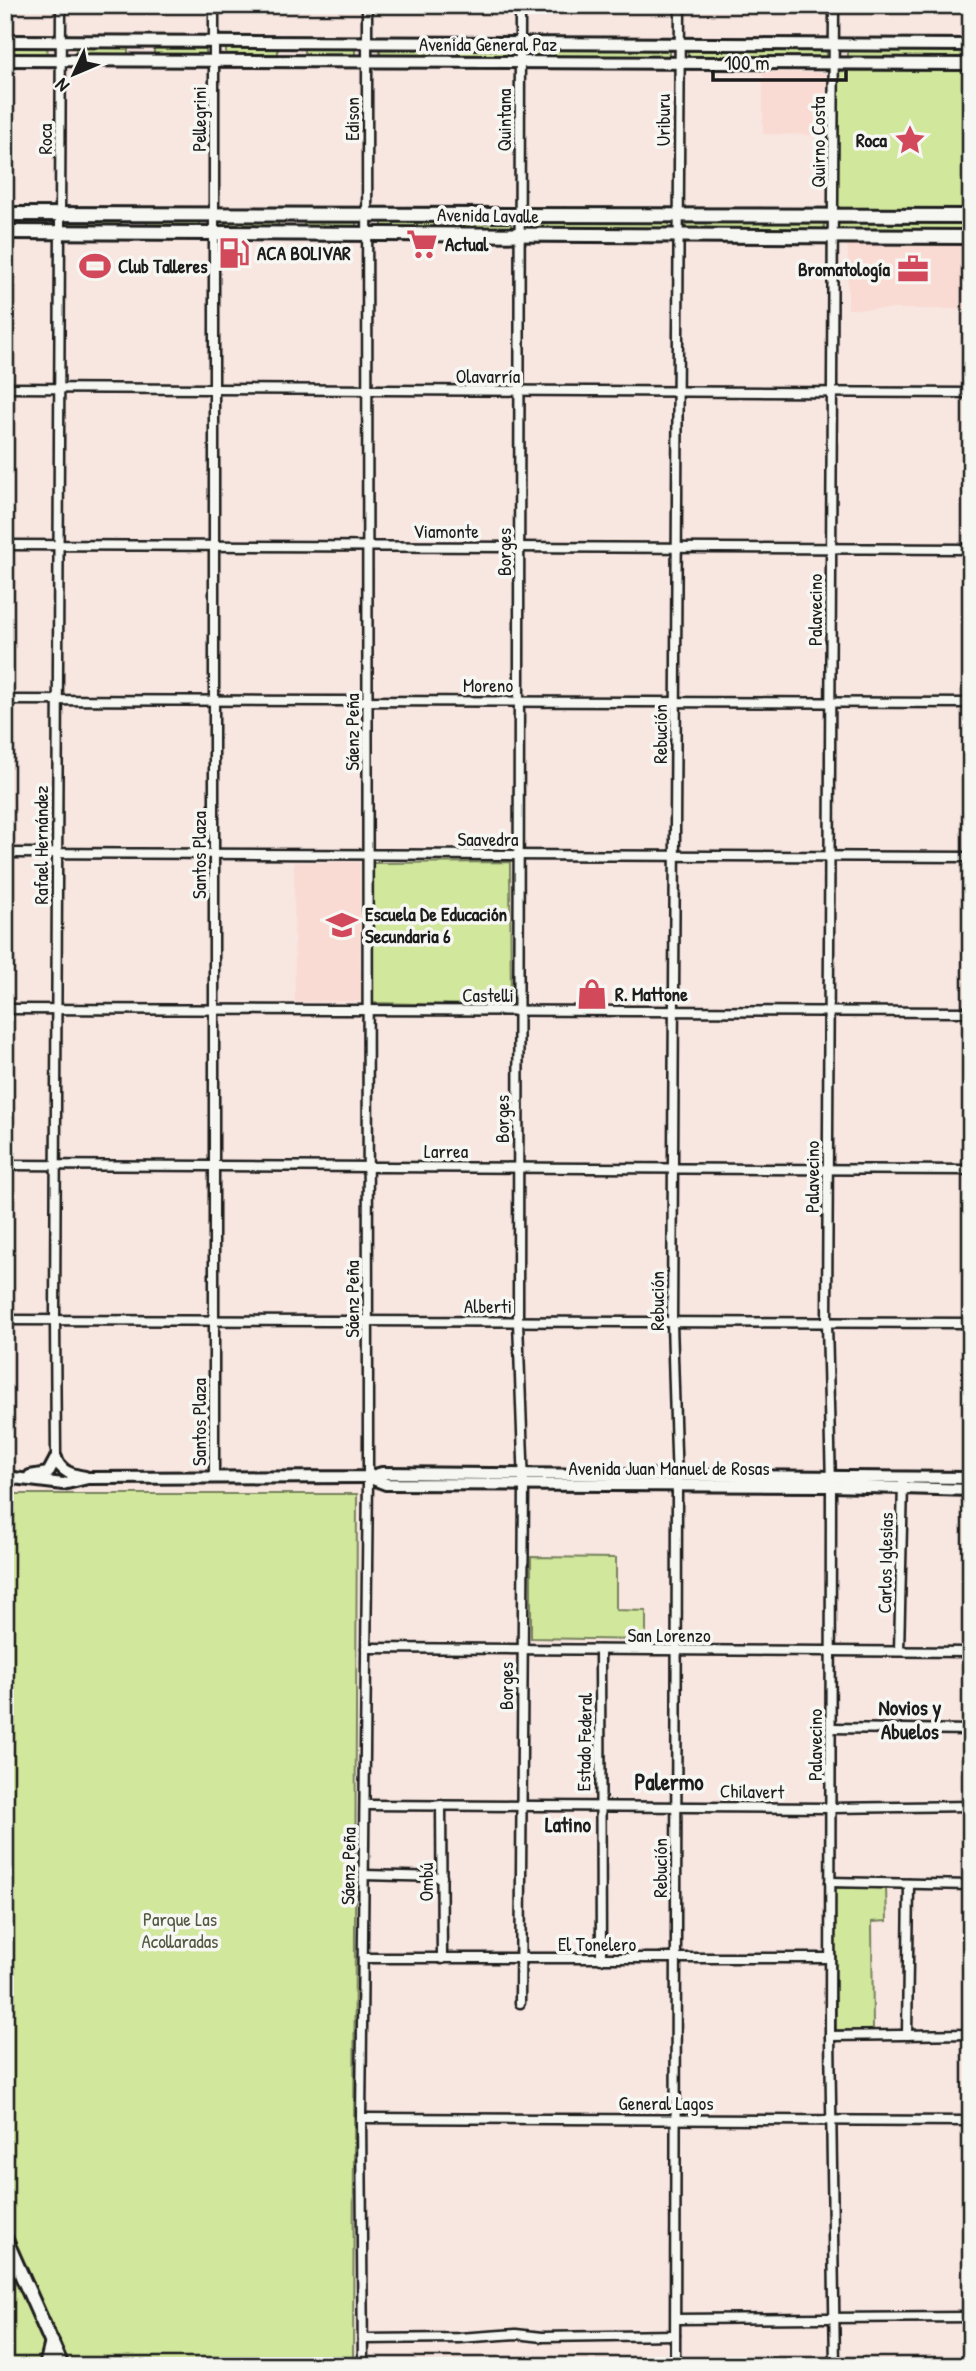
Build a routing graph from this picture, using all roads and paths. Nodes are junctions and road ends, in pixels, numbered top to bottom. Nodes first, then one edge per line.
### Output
1 (61, 5) edge
2 (214, 5) edge
3 (368, 5) edge
4 (520, 5) edge
5 (680, 5) edge
6 (834, 5) edge
7 (5, 41) edge
8 (61, 41) junction
9 (214, 42) junction
10 (368, 42) junction
11 (520, 43) junction
12 (680, 44) junction
13 (834, 44) junction
14 (971, 45) edge
15 (5, 60) edge
16 (61, 60) junction
17 (214, 60) junction
18 (368, 61) junction
19 (520, 61) junction
20 (680, 63) junction
21 (834, 64) junction
22 (971, 64) edge
23 (5, 214) edge
24 (60, 214) junction
25 (215, 214) junction
26 (368, 215) junction
27 (520, 215) junction
28 (679, 215) junction
29 (833, 216) junction
30 (971, 216) edge
31 (5, 232) edge
32 (60, 232) junction
33 (215, 232) junction
34 (368, 232) junction
35 (521, 234) junction
36 (678, 236) junction
37 (833, 236) junction
38 (971, 237) edge
39 (5, 388) edge
40 (60, 389) junction
41 (215, 390) junction
42 (368, 391) junction
43 (520, 391) junction
44 (678, 393) junction
45 (971, 393) edge
46 (832, 394) junction
47 (5, 545) edge
48 (59, 545) junction
49 (215, 545) junction
50 (368, 546) junction
51 (520, 546) junction
52 (677, 547) junction
53 (831, 548) junction
54 (971, 549) edge
55 (5, 700) edge
56 (58, 700) junction
57 (215, 701) junction
58 (368, 701) junction
59 (519, 701) junction
60 (676, 702) junction
61 (831, 703) junction
62 (971, 703) edge
63 (5, 853) edge
64 (57, 854) junction
65 (215, 854) junction
66 (368, 855) junction
67 (519, 855) junction
68 (675, 856) junction
69 (830, 856) junction
70 (971, 857) edge
71 (5, 1009) edge
72 (56, 1009) junction
73 (215, 1010) junction
74 (368, 1010) junction
75 (518, 1010) junction
76 (674, 1011) junction
77 (829, 1012) junction
78 (971, 1012) edge
79 (5, 1166) edge
80 (56, 1166) junction
81 (215, 1167) junction
82 (368, 1167) junction
83 (518, 1167) junction
84 (673, 1168) junction
85 (828, 1169) junction
86 (971, 1170) edge
87 (5, 1321) edge
88 (55, 1321) junction
89 (215, 1321) junction
90 (368, 1322) junction
91 (517, 1322) junction
92 (672, 1322) junction
93 (827, 1323) junction
94 (971, 1323) edge
95 (56, 1458) junction
96 (214, 1477) junction
97 (368, 1477) junction
98 (7, 1478) edge
99 (88, 1478) junction
100 (971, 1478) edge
101 (524, 1480) junction
102 (676, 1480) junction
103 (831, 1481) junction
104 (903, 1482) junction
105 (971, 1490) edge
106 (366, 1648) junction
107 (522, 1650) junction
108 (600, 1650) junction
109 (676, 1650) junction
110 (831, 1651) junction
111 (899, 1651) junction
112 (971, 1652) edge
113 (831, 1728) junction
114 (971, 1730) edge
115 (365, 1805) junction
116 (441, 1805) junction
117 (522, 1805) junction
118 (599, 1806) junction
119 (676, 1806) junction
120 (971, 1806) edge
121 (831, 1808) junction
122 (364, 1875) junction
123 (442, 1877) junction
124 (830, 1882) junction
125 (909, 1884) junction
126 (971, 1885) edge
127 (363, 1958) junction
128 (830, 1958) junction
129 (442, 1959) junction
130 (521, 1959) junction
131 (601, 1959) junction
132 (676, 1959) junction
133 (520, 2003) dead end
134 (971, 2034) edge
135 (907, 2035) junction
136 (830, 2036) junction
137 (361, 2118) junction
138 (675, 2119) junction
139 (830, 2119) junction
140 (971, 2121) edge
141 (5, 2238) edge
142 (971, 2317) edge
143 (835, 2318) junction
144 (676, 2319) junction
145 (676, 2335) junction
146 (363, 2339) junction
147 (52, 2342) junction
148 (46, 2366) edge
149 (62, 2366) edge
150 (363, 2366) edge
151 (675, 2366) edge
152 (835, 2366) edge

1 - 8 street, Roca
2 - 9 street, Pellegrini
3 - 10 street, Edison
4 - 11 street, Quintana
5 - 12 street, Uriburu
6 - 13 street, Quirno Costa
7 - 8 street, Avenida General Paz
8 - 9 street, Avenida General Paz
8 - 16 street, Roca
9 - 10 street, Avenida General Paz
9 - 17 street, Pellegrini
10 - 11 street, Avenida General Paz
10 - 18 street, Edison
11 - 12 street, Avenida General Paz
11 - 19 street, Quintana
12 - 13 street, Avenida General Paz
12 - 20 street, Uriburu
13 - 14 street, Avenida General Paz
13 - 21 street, Quirno Costa
15 - 16 street, Avenida General Paz
16 - 17 street, Avenida General Paz
16 - 24 street, Roca
17 - 18 street, Avenida General Paz
17 - 25 street, Pellegrini
18 - 19 street, Avenida General Paz
18 - 26 street, Edison
19 - 20 street, Avenida General Paz
19 - 27 street, Quintana
20 - 21 street, Avenida General Paz
20 - 28 street, Uriburu
21 - 22 street, Avenida General Paz
21 - 29 street, Quirno Costa
23 - 24 main road, Avenida Lavalle
24 - 25 main road, Avenida Lavalle
24 - 32 street, Roca
25 - 26 main road, Avenida Lavalle
25 - 33 street, Pellegrini
26 - 27 main road, Avenida Lavalle
26 - 34 street, Edison
27 - 28 main road, Avenida Lavalle
27 - 35 street, Quintana
28 - 29 main road, Avenida Lavalle
28 - 36 street, Uriburu
29 - 30 main road, Avenida Lavalle
29 - 37 street, Quirno Costa
31 - 32 main road, Avenida Lavalle
32 - 33 main road, Avenida Lavalle
32 - 40 street, Rafael Hernández
33 - 34 main road, Avenida Lavalle
33 - 41 street, Santos Plaza
34 - 35 main road, Avenida Lavalle
34 - 42 street, Sáenz Peña
35 - 36 main road, Avenida Lavalle
35 - 43 street, Borges
36 - 37 main road, Avenida Lavalle
36 - 44 street, Rebución
37 - 38 main road, Avenida Lavalle
37 - 46 street, Palavecino
39 - 40 street, Olavarría
40 - 41 street, Olavarría
40 - 48 street, Rafael Hernández
41 - 42 street, Olavarría
41 - 49 street, Santos Plaza
42 - 43 street, Olavarría
42 - 50 street, Sáenz Peña
43 - 44 street, Olavarría
43 - 51 street, Borges
44 - 46 street, Olavarría
44 - 52 street, Rebución
45 - 46 street, Olavarría
46 - 53 street, Palavecino
47 - 48 street, Viamonte
48 - 49 street, Viamonte
48 - 56 street, Rafael Hernández
49 - 50 street, Viamonte
49 - 57 street, Santos Plaza
50 - 51 street, Viamonte
50 - 58 street, Sáenz Peña
51 - 52 street, Viamonte
51 - 59 street, Borges
52 - 53 street, Viamonte
52 - 60 street, Rebución
53 - 54 street, Viamonte
53 - 61 street, Palavecino
55 - 56 street, Moreno
56 - 57 street, Moreno
56 - 64 street, Rafael Hernández
57 - 58 street, Moreno
57 - 65 street, Santos Plaza
58 - 59 street, Moreno
58 - 66 street, Sáenz Peña
59 - 60 street, Moreno
59 - 67 street, Borges
60 - 61 street, Moreno
60 - 68 street, Rebución
61 - 62 street, Moreno
61 - 69 street, Palavecino
63 - 64 street, Saavedra
64 - 65 street, Saavedra
64 - 72 street, Rafael Hernández
65 - 66 street, Saavedra
65 - 73 street, Santos Plaza
66 - 67 street, Saavedra
66 - 74 street, Sáenz Peña
67 - 68 street, Saavedra
67 - 75 street, Borges
68 - 69 street, Saavedra
68 - 76 street, Rebución
69 - 70 street, Saavedra
69 - 77 street, Palavecino
71 - 72 street, Castelli
72 - 73 street, Castelli
72 - 80 street, Rafael Hernández
73 - 74 street, Castelli
73 - 81 street, Santos Plaza
74 - 75 street, Castelli
74 - 82 street, Sáenz Peña
75 - 76 street, Castelli
75 - 83 street, Borges
76 - 77 street, Castelli
76 - 84 street, Rebución
77 - 78 street, Castelli
77 - 85 street, Palavecino
79 - 80 street, Larrea
80 - 81 street, Larrea
80 - 88 street, Rafael Hernández
81 - 82 street, Larrea
81 - 89 street, Santos Plaza
82 - 83 street, Larrea
82 - 90 street, Sáenz Peña
83 - 84 street, Larrea
83 - 91 street, Borges
84 - 85 street, Larrea
84 - 92 street, Rebución
85 - 86 street, Larrea
85 - 93 street, Palavecino
87 - 88 street, Alberti
88 - 89 street, Alberti
88 - 95 street, Rafael Hernández
89 - 90 street, Alberti
89 - 96 street, Santos Plaza
90 - 91 street, Alberti
90 - 97 street, Sáenz Peña
91 - 92 street, Alberti
91 - 101 street, Borges
92 - 93 street, Alberti
92 - 102 street, Rebución
93 - 94 street, Alberti
93 - 103 street, Palavecino
95 - 98 street
95 - 99 street
96 - 97 street, Avenida Juan Manuel de Rosas
96 - 99 street, Avenida Juan Manuel de Rosas
97 - 101 street, Avenida Juan Manuel de Rosas
97 - 106 street, Sáenz Peña
98 - 99 street, Avenida Juan Manuel de Rosas
100 - 104 street, Avenida Juan Manuel de Rosas
101 - 102 street, Avenida Juan Manuel de Rosas
101 - 107 street, Borges
102 - 103 street, Avenida Juan Manuel de Rosas
102 - 109 street, Rebución
103 - 104 street, Avenida Juan Manuel de Rosas
103 - 110 street, Palavecino
104 - 105 street, Avenida Juan Manuel de Rosas
104 - 111 street, Carlos Iglesias
106 - 107 street, San Lorenzo
106 - 115 street, Sáenz Peña
107 - 108 street, San Lorenzo
107 - 117 street, Borges
108 - 109 street, San Lorenzo
108 - 118 street, Estado Federal
109 - 110 street, San Lorenzo
109 - 119 street, Rebución
110 - 111 street, San Lorenzo
110 - 113 street, Palavecino
111 - 112 street, San Lorenzo
113 - 114 street
113 - 121 street, Palavecino
115 - 116 street, Chilavert
115 - 122 street, Sáenz Peña
116 - 117 street, Chilavert
116 - 123 street, Ombú
117 - 118 street, Chilavert
117 - 130 street, Borges
118 - 119 street, Chilavert
118 - 131 street, Estado Federal
119 - 121 street, Chilavert
119 - 132 street, Rebución
120 - 121 street, Chilavert
121 - 124 street, Palavecino
122 - 123 street
122 - 127 street, Sáenz Peña
123 - 129 street, Ombú
124 - 125 street
124 - 128 street, Palavecino
125 - 126 street
125 - 135 street
127 - 129 street, El Tonelero
127 - 137 street, Sáenz Peña
128 - 132 street, El Tonelero
128 - 136 street, Palavecino
129 - 130 street, El Tonelero
130 - 131 street, El Tonelero
130 - 133 street, Borges
131 - 132 street, El Tonelero
132 - 138 street, Rebución
134 - 135 street
135 - 136 street
136 - 139 street, Palavecino
137 - 138 street, General Lagos
137 - 146 street, Sáenz Peña
138 - 139 street, General Lagos
138 - 144 street, Rebución
139 - 140 street, General Lagos
139 - 143 street, Palavecino
141 - 147 main road
142 - 143 street
143 - 144 street
143 - 152 street, Palavecino
144 - 145 street, Rebución
145 - 146 street
145 - 151 street, Rebución
146 - 150 street, Sáenz Peña
147 - 148 main road
147 - 149 main road

